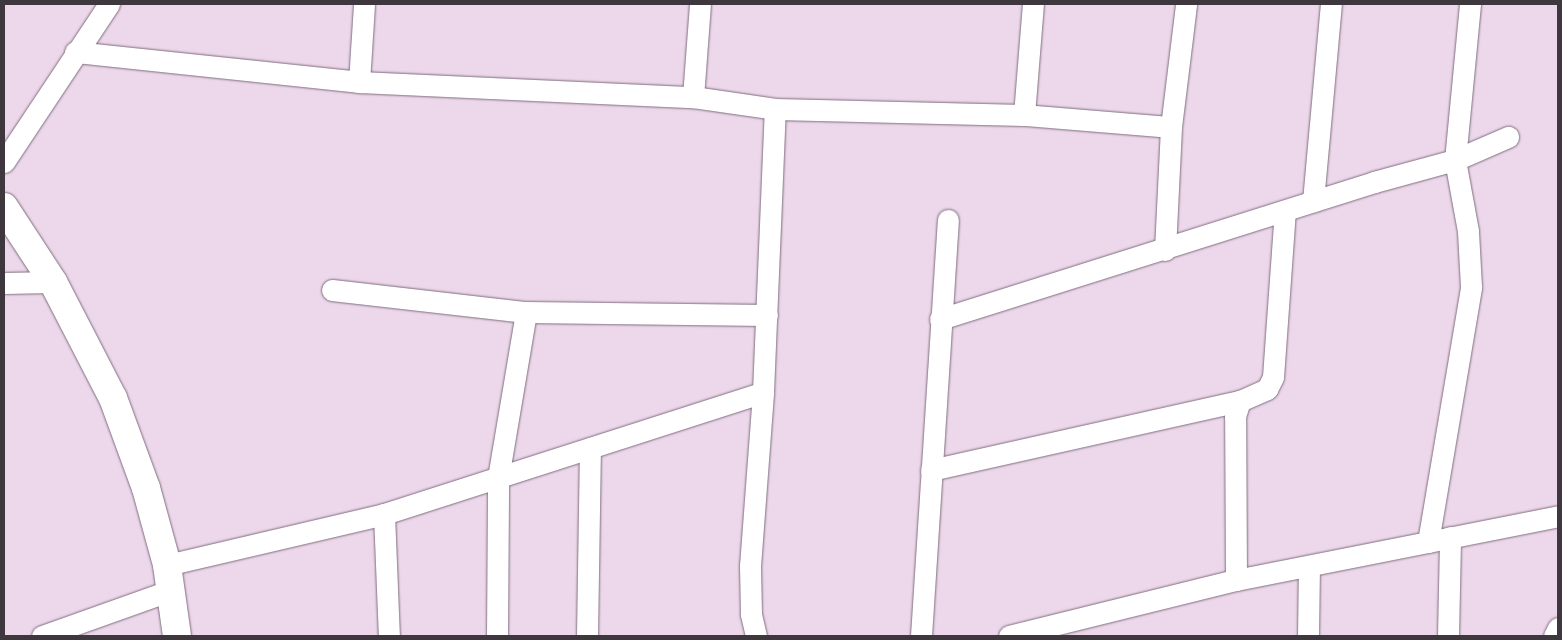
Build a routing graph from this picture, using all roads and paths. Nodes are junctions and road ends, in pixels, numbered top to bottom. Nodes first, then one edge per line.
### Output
1 (109, 4) edge
2 (364, 4) edge
3 (700, 4) edge
4 (1033, 4) edge
5 (1186, 4) edge
6 (1331, 4) edge
7 (1470, 4) edge
8 (76, 52) junction
9 (359, 82) junction
10 (692, 98) junction
11 (775, 109) junction
12 (1024, 114) junction
13 (1171, 127) junction
14 (1508, 137) dead end
15 (1454, 160) junction
16 (4, 162) edge
17 (1313, 201) junction
18 (4, 207) edge
19 (1285, 210) junction
20 (948, 220) dead end
21 (1165, 250) junction
22 (53, 282) junction
23 (4, 283) edge
24 (332, 290) dead end
25 (526, 312) junction
26 (766, 315) junction
27 (940, 319) junction
28 (763, 392) junction
29 (1240, 402) junction
30 (590, 448) junction
31 (931, 470) junction
32 (498, 478) junction
33 (384, 514) junction
34 (1558, 516) edge
35 (1450, 537) junction
36 (1428, 542) junction
37 (1309, 567) junction
38 (169, 578) junction
39 (1236, 580) junction
40 (1558, 628) edge
41 (42, 636) edge
42 (177, 636) edge
43 (389, 636) edge
44 (497, 636) edge
45 (587, 636) edge
46 (756, 636) edge
47 (921, 636) edge
48 (1009, 636) edge
49 (1308, 636) edge
50 (1448, 636) edge
51 (1554, 636) edge

1 - 8 street
2 - 9 street
3 - 10 street
4 - 12 street
5 - 13 street
6 - 17 street
7 - 15 street
8 - 9 street
8 - 16 street
9 - 10 street
10 - 11 street
11 - 12 street
11 - 26 street
12 - 13 street
13 - 21 street
14 - 15 street
15 - 17 street
15 - 36 street
17 - 19 street
18 - 22 street
19 - 21 street
19 - 29 street
20 - 27 street
21 - 27 street
22 - 23 street
22 - 38 street
24 - 25 street
25 - 26 street
25 - 32 street
26 - 28 street
27 - 31 street
28 - 30 street
28 - 46 street
29 - 31 street
29 - 39 street
30 - 32 street
30 - 45 street
31 - 47 street
32 - 33 street
32 - 44 street
33 - 38 street
33 - 43 street
34 - 35 street
35 - 36 street
35 - 50 street
36 - 37 street
37 - 39 street
37 - 49 street
38 - 41 street
38 - 42 street
39 - 48 street
40 - 51 street

